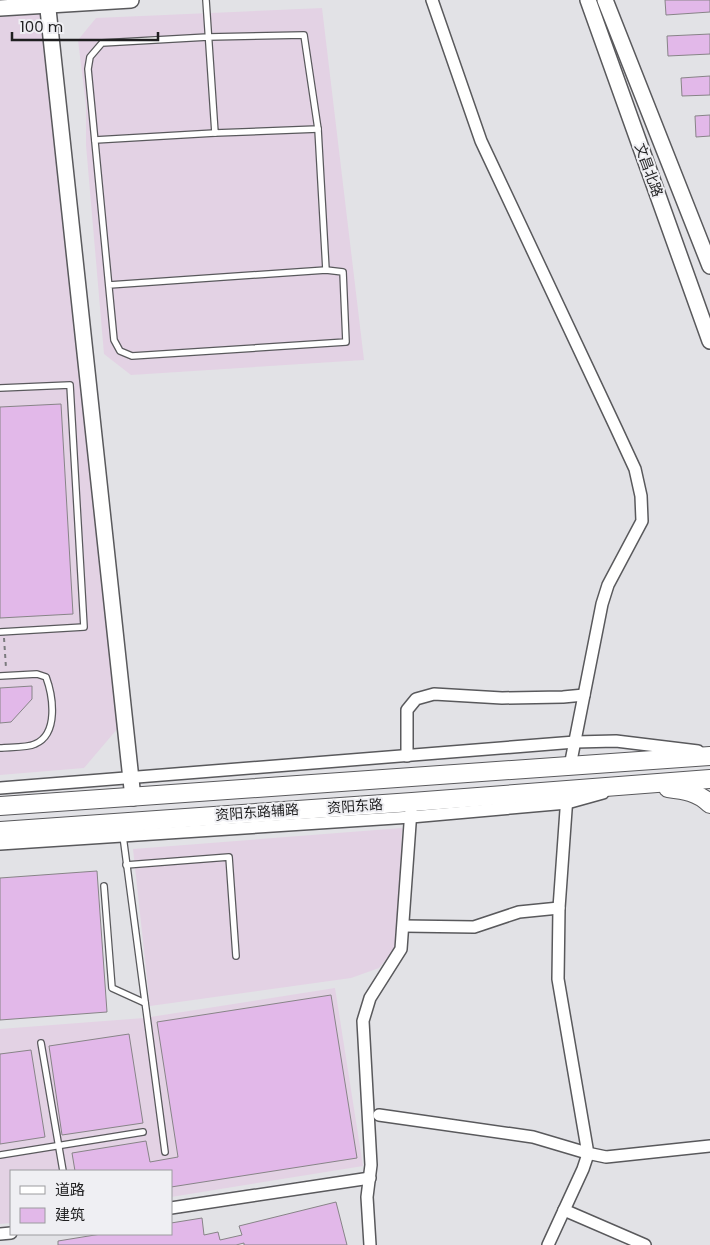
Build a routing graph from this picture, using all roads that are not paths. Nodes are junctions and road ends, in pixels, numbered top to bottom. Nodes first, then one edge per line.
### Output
1 (131, 0) edge
2 (206, 0) edge
3 (432, 0) edge
4 (588, 0) edge
5 (605, 0) edge
6 (52, 2) edge
7 (0, 8) edge
8 (208, 37) junction
9 (318, 129) junction
10 (215, 133) junction
11 (95, 140) junction
12 (710, 266) edge
13 (326, 270) junction
14 (109, 286) junction
15 (710, 341) edge
16 (0, 388) edge
17 (2, 632) edge
18 (3, 676) edge
19 (584, 695) junction
20 (575, 742) junction
21 (0, 748) edge
22 (710, 752) edge
23 (407, 756) junction
24 (710, 756) edge
25 (570, 766) junction
26 (136, 777) junction
27 (710, 778) edge
28 (632, 784) junction
29 (0, 788) edge
30 (138, 797) junction
31 (567, 797) junction
32 (710, 804) edge
33 (0, 806) edge
34 (411, 810) junction
35 (122, 829) junction
36 (0, 831) edge
37 (0, 844) edge
38 (126, 865) junction
39 (104, 886) dead end
40 (559, 908) junction
41 (404, 926) junction
42 (236, 956) dead end
43 (145, 1002) junction
44 (40, 1043) dead end
45 (379, 1115) dead end
46 (142, 1132) dead end
47 (59, 1146) junction
48 (710, 1146) edge
49 (165, 1152) dead end
50 (587, 1153) junction
51 (0, 1155) edge
52 (63, 1170) edge
53 (370, 1178) junction
54 (172, 1208) edge
55 (564, 1210) junction
56 (370, 1245) edge
57 (548, 1245) edge
58 (645, 1245) edge

1 - 6 street
2 - 8 lane
3 - 19 street
4 - 15 street, 文昌北路
5 - 12 street
6 - 7 street
6 - 26 street
8 - 9 lane
8 - 10 lane
8 - 11 lane
9 - 10 lane
9 - 13 lane
10 - 11 lane
11 - 14 lane
13 - 14 lane
13 - 14 lane
16 - 17 lane
18 - 21 lane
19 - 20 street
19 - 23 street
20 - 22 street
20 - 23 street
20 - 25 street
23 - 26 street
24 - 25 main road, 资阳东路
25 - 30 main road, 资阳东路
26 - 29 street
26 - 30 street
27 - 28 main road, 资阳东路
28 - 31 main road, 资阳东路
28 - 32 main road
30 - 33 main road, 资阳东路
31 - 34 main road, 资阳东路
31 - 40 street
34 - 35 main road, 资阳东路
34 - 41 street
35 - 36 main road, 资阳东路
35 - 37 street
35 - 38 lane
38 - 42 lane
38 - 43 lane
39 - 43 lane
40 - 41 street
40 - 50 street
41 - 53 street
43 - 49 lane
44 - 47 lane
45 - 50 street
46 - 47 lane
47 - 51 lane
47 - 52 lane
48 - 50 street
50 - 55 street
53 - 54 street
53 - 56 street
55 - 57 street
55 - 58 street

